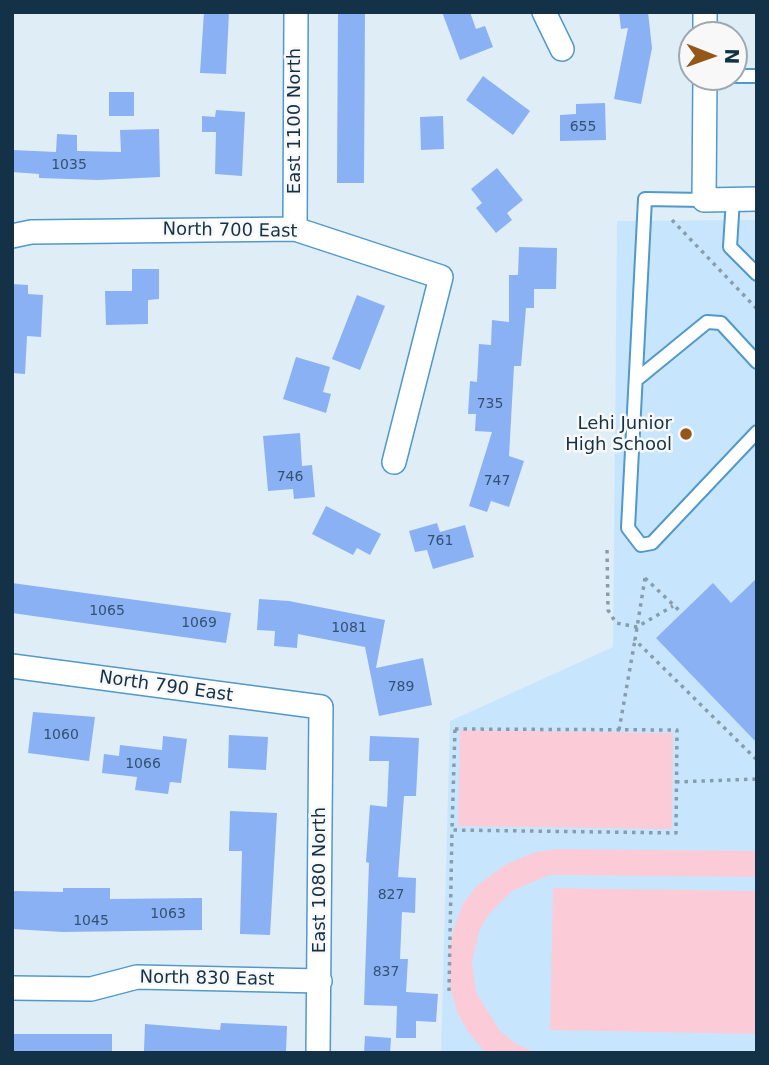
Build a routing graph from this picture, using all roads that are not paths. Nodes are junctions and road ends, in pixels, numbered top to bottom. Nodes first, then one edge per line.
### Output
1 (296, 12) edge
2 (544, 12) edge
3 (562, 49) dead end
4 (705, 91) edge
5 (733, 199) junction
6 (757, 199) edge
7 (704, 200) junction
8 (295, 229) junction
9 (12, 236) edge
10 (757, 274) edge
11 (757, 362) edge
12 (636, 380) junction
13 (757, 432) edge
14 (394, 462) dead end
15 (12, 666) edge
16 (321, 707) joint
17 (320, 981) junction
18 (12, 988) edge
19 (318, 1053) edge

1 - 8 street, East 1100 North
2 - 3 street
4 - 7 street
5 - 6 street
5 - 7 street
5 - 10 lane
7 - 12 lane
8 - 9 street, North 700 East
8 - 14 street, North 700 East
11 - 12 lane
12 - 13 lane
15 - 16 street, North 790 East
16 - 17 street, East 1080 North
17 - 18 street, North 830 East
17 - 19 street, East 1080 North

